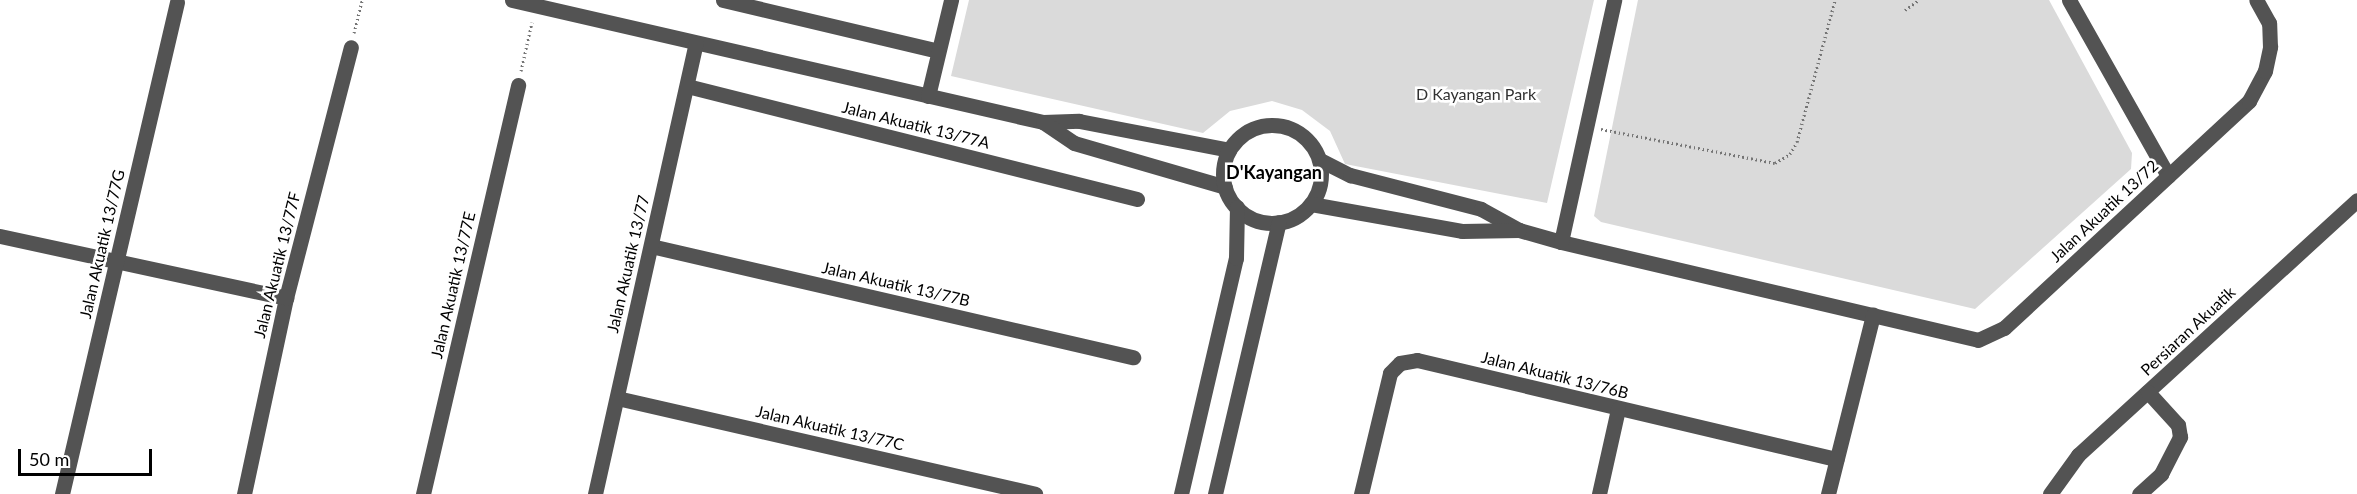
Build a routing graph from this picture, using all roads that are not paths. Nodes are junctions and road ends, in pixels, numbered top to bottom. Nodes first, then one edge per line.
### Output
1 (512, 0) edge
2 (723, 0) edge
3 (951, 0) edge
4 (1614, 0) edge
5 (2069, 0) edge
6 (2256, 0) edge
7 (177, 2) dead end
8 (775, 6) edge
9 (696, 42) junction
10 (351, 46) road end
11 (938, 51) junction
12 (518, 85) road end
13 (687, 86) junction
14 (928, 96) junction
15 (1043, 123) junction
16 (1229, 150) junction
17 (1320, 160) junction
18 (2168, 176) junction
19 (1225, 187) junction
20 (1137, 199) dead end
21 (2357, 200) edge
22 (1311, 204) junction
23 (1237, 207) junction
24 (1279, 222) junction
25 (1519, 230) junction
26 (0, 236) edge
27 (1561, 243) junction
28 (651, 246) junction
29 (116, 263) junction
30 (286, 298) junction
31 (1873, 315) junction
32 (1133, 357) dead end
33 (2148, 392) junction
34 (617, 398) junction
35 (1618, 409) junction
36 (1836, 459) junction
37 (62, 494) edge
38 (244, 494) edge
39 (423, 494) edge
40 (595, 494) edge
41 (1035, 494) edge
42 (1181, 494) edge
43 (1215, 494) edge
44 (1361, 494) edge
45 (1599, 494) edge
46 (1828, 494) edge
47 (2050, 494) edge
48 (2139, 494) edge

1 - 9 street
2 - 8 street
3 - 11 street
4 - 27 street
5 - 18 street
6 - 18 street, Jalan Akuatik 13/72
7 - 29 street, Jalan Akuatik 13/77G
8 - 11 street
9 - 13 street, Jalan Akuatik 13/77
9 - 14 street
10 - 30 street, Jalan Akuatik 13/77F
11 - 14 street
12 - 39 street, Jalan Akuatik 13/77E
13 - 20 street, Jalan Akuatik 13/77A
13 - 28 street, Jalan Akuatik 13/77
14 - 15 street
15 - 16 street
15 - 19 street
16 - 17 street
16 - 19 street
17 - 22 street
17 - 25 street
18 - 31 street, Jalan Akuatik 13/72
19 - 23 street
21 - 33 street, Persiaran Akuatik
22 - 24 street
22 - 25 street
23 - 24 street
23 - 42 street
24 - 43 street
25 - 27 street, Jalan Akuatik 13/72
26 - 29 street
27 - 31 street, Jalan Akuatik 13/72
28 - 32 street, Jalan Akuatik 13/77B
28 - 34 street, Jalan Akuatik 13/77
29 - 30 street
29 - 37 street, Jalan Akuatik 13/77G
30 - 38 street, Jalan Akuatik 13/77F
31 - 36 street
33 - 47 street, Persiaran Akuatik
33 - 48 street
34 - 40 street, Jalan Akuatik 13/77
34 - 41 street, Jalan Akuatik 13/77C
35 - 36 street, Jalan Akuatik 13/76B
35 - 44 street, Jalan Akuatik 13/76B
35 - 45 street
36 - 46 street

